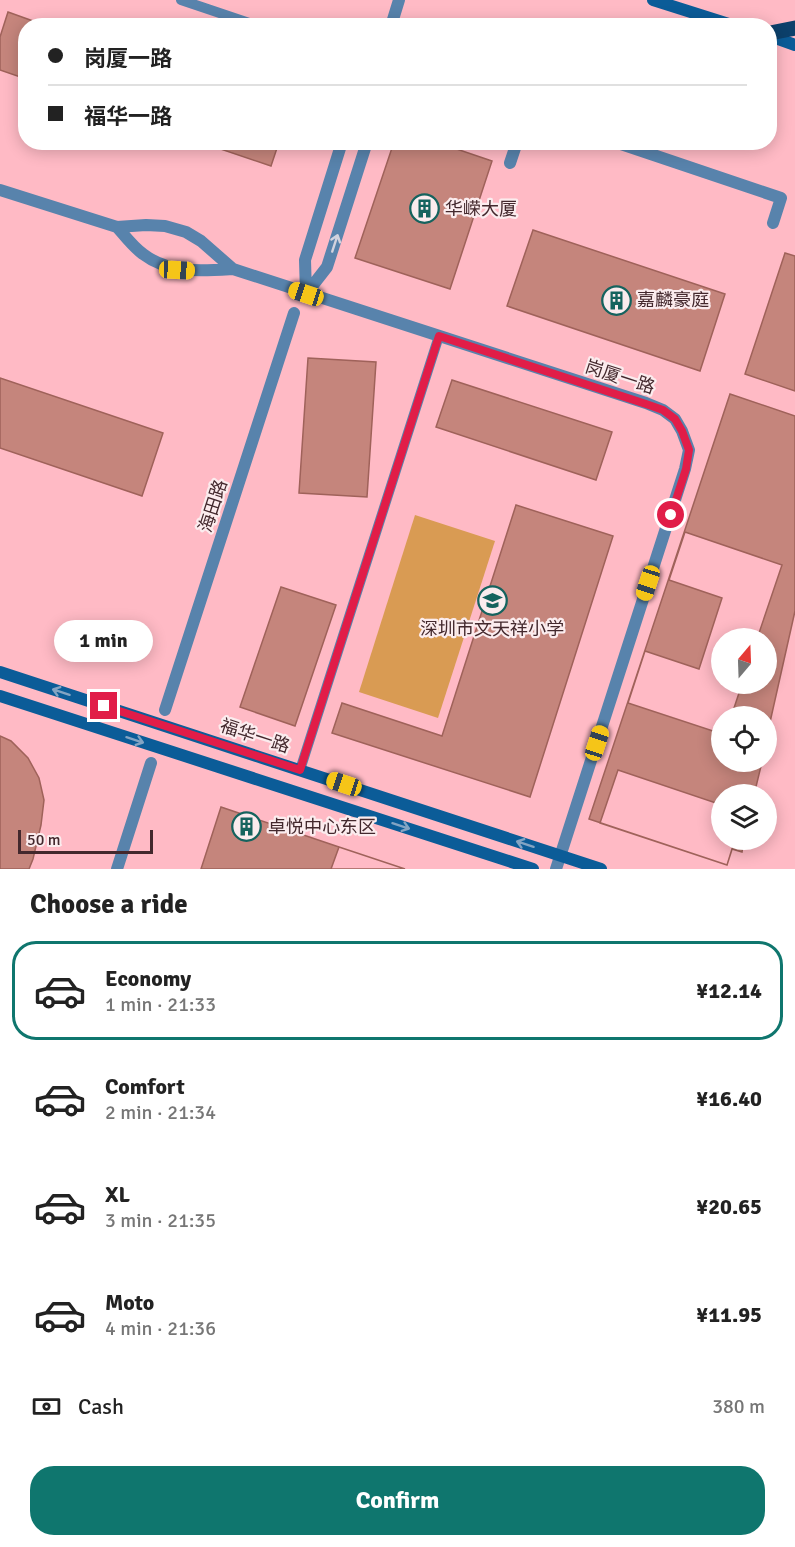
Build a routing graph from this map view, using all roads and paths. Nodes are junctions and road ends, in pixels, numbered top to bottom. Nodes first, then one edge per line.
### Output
1 (181, 0) edge
2 (399, 0) edge
3 (653, 0) edge
4 (234, 18) edge
5 (393, 18) edge
6 (710, 18) edge
7 (795, 28) edge
8 (777, 33) edge
9 (777, 38) edge
10 (795, 45) edge
11 (339, 150) edge
12 (364, 150) edge
13 (514, 150) edge
14 (639, 150) edge
15 (510, 163) dead end
16 (0, 190) edge
17 (773, 223) dead end
18 (117, 227) junction
19 (233, 269) junction
20 (306, 294) junction
21 (294, 313) dead end
22 (439, 336) junction
23 (0, 672) edge
24 (0, 696) edge
25 (165, 710) dead end
26 (151, 763) dead end
27 (300, 770) junction
28 (560, 855) junction
29 (117, 869) edge
30 (534, 869) edge
31 (556, 869) edge
32 (601, 869) edge

1 - 4 lane
2 - 5 street
3 - 6 street
7 - 8 main road
9 - 10 street
11 - 20 street
20 -> 12 street
13 - 15 street
14 - 17 street
16 - 18 street
18 - 19 street
18 - 19 street
19 - 20 street, 岗厦一路
20 - 22 street, 岗厦一路
21 - 25 street, 海田路
22 - 27 lane
22 - 28 street, 岗厦一路
27 -> 23 street, 福华一路
24 -> 30 street
26 - 29 street
28 -> 27 street, 福华一路
28 - 31 street, 岗厦一路
28 - 32 street, 福华一路

